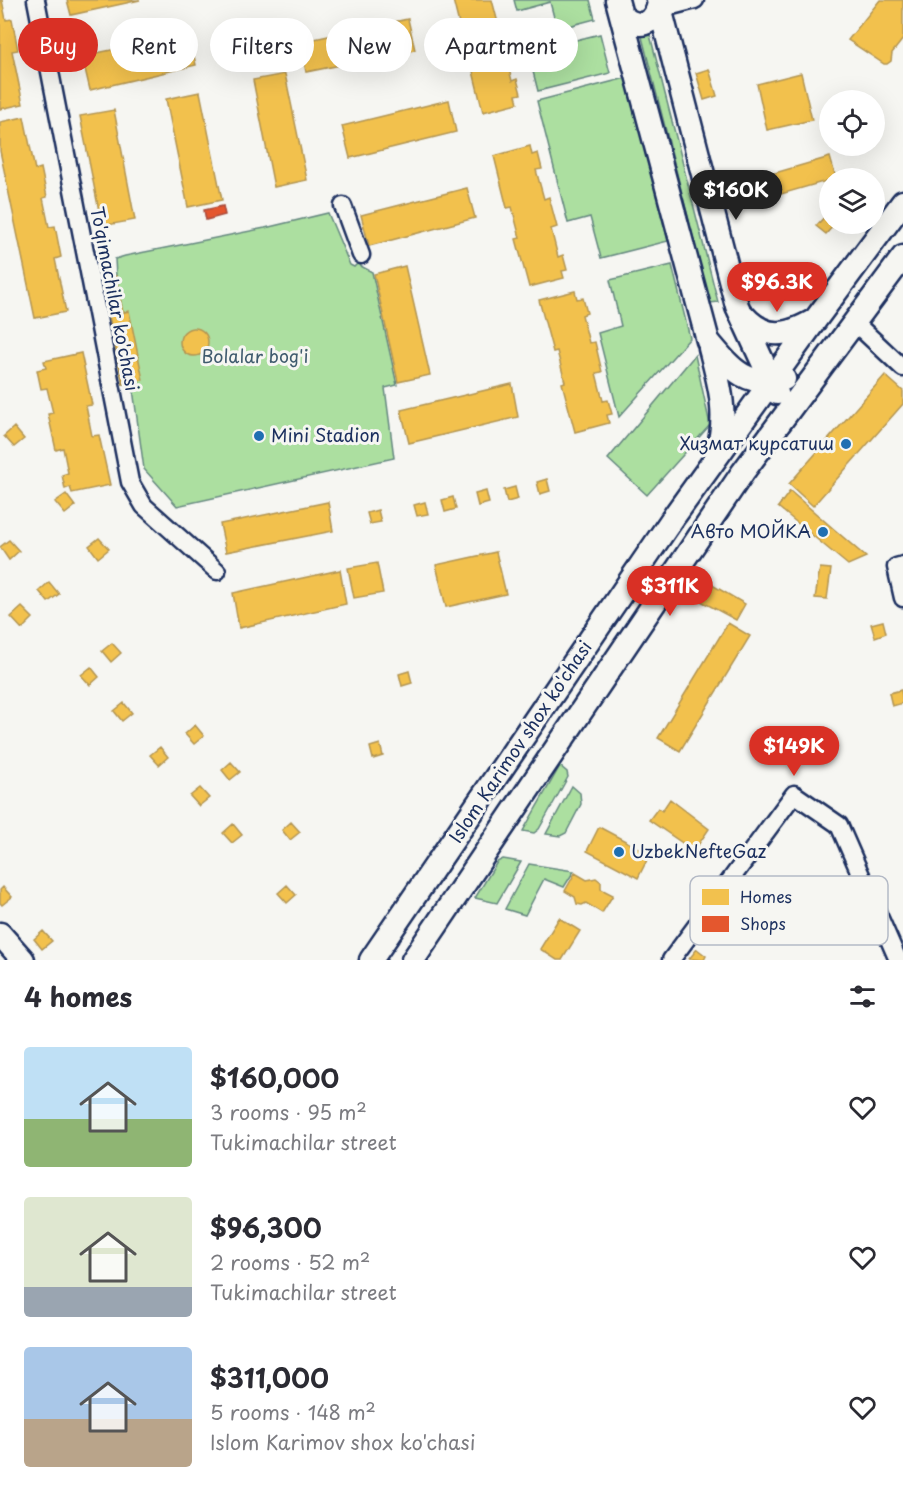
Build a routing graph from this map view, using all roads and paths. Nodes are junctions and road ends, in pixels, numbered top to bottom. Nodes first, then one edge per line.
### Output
1 (36, 0) edge
2 (695, 0) edge
3 (659, 4) edge
4 (619, 7) edge
5 (903, 202) edge
6 (343, 206) dead end
7 (361, 255) dead end
8 (903, 257) edge
9 (737, 306) junction
10 (816, 319) junction
11 (854, 322) junction
12 (708, 341) junction
13 (824, 363) junction
14 (903, 368) edge
15 (772, 381) junction
16 (770, 435) junction
17 (713, 464) junction
18 (903, 565) edge
19 (217, 571) dead end
20 (903, 598) edge
21 (733, 876) edge
22 (860, 876) edge
23 (903, 933) edge
24 (0, 934) edge
25 (690, 934) edge
26 (888, 943) edge
27 (894, 957) edge
28 (23, 960) edge
29 (371, 960) edge
30 (413, 960) edge
31 (671, 960) edge

1 - 19 street, To'qimachilar ko'chasi
2 - 3 street
3 - 4 main road
3 - 9 main road
4 - 12 main road
5 - 10 main road, Islom Karimov shox ko'chasi
6 - 7 street
8 - 11 main road, Islom Karimov shox ko'chasi
9 - 10 main road
9 - 15 main road
10 - 15 main road, Islom Karimov shox ko'chasi
11 - 13 main road, Islom Karimov shox ko'chasi
11 - 14 street
12 - 15 main road
12 - 17 main road
13 - 15 main road
13 - 16 main road, Islom Karimov shox ko'chasi
15 - 16 main road
15 - 17 main road, Islom Karimov shox ko'chasi
16 - 30 main road, Islom Karimov shox ko'chasi
17 - 29 main road, Islom Karimov shox ko'chasi
18 - 20 street
21 - 22 street
23 - 27 street
24 - 28 main road
25 - 31 street
26 - 27 street

